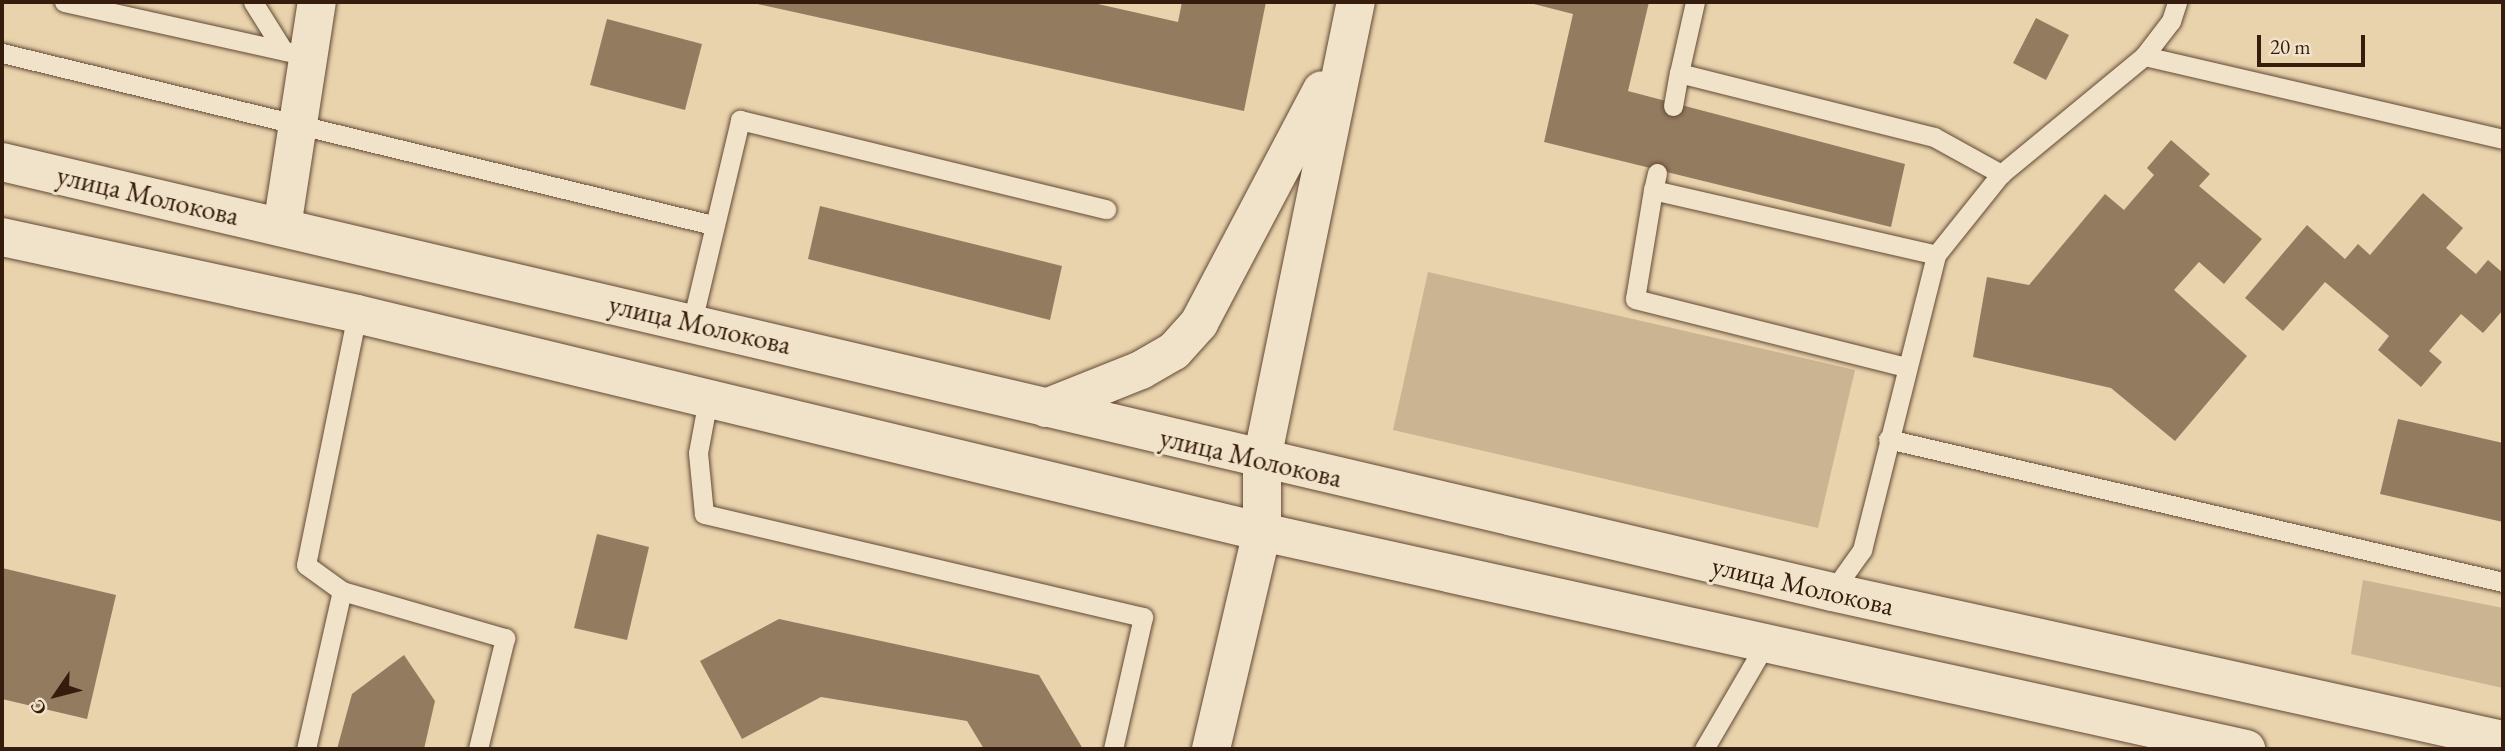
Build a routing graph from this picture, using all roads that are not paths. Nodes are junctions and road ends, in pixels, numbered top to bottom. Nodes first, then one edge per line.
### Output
1 (64, 2) edge
2 (253, 2) edge
3 (1356, 2) edge
4 (1695, 2) edge
5 (2177, 2) edge
6 (311, 26) edge
7 (1347, 41) junction
8 (2, 53) edge
9 (2144, 56) junction
10 (1679, 74) junction
11 (1673, 106) dead end
12 (297, 125) junction
13 (2503, 139) edge
14 (2, 162) edge
15 (2001, 174) junction
16 (1106, 209) dead end
17 (713, 225) junction
18 (282, 227) junction
19 (2, 237) edge
20 (1936, 255) junction
21 (357, 314) junction
22 (692, 322) junction
23 (1905, 367) junction
24 (708, 399) junction
25 (1046, 408) junction
26 (1888, 439) junction
27 (1262, 459) junction
28 (1262, 532) junction
29 (2503, 582) edge
30 (342, 592) junction
31 (1832, 592) junction
32 (1766, 643) junction
33 (2503, 740) edge
34 (306, 749) edge
35 (478, 749) edge
36 (1113, 749) edge
37 (1211, 749) edge
38 (1704, 749) edge
39 (2246, 749) edge

1 - 6 lane
2 - 6 lane
3 - 7 main road
4 - 10 lane
5 - 9 lane
6 - 12 main road
7 - 25 main road
7 - 27 main road
8 - 12 lane
9 - 13 lane
9 - 15 lane
10 - 11 lane
10 - 15 lane
12 - 17 lane
12 - 18 main road
14 - 18 main road, улица Молокова
15 - 20 lane
16 - 17 lane
17 - 22 lane
18 - 22 main road, улица Молокова
19 - 21 main road
20 - 23 lane
20 - 23 lane
21 - 24 main road
21 - 30 lane
22 - 25 main road, улица Молокова
23 - 26 lane
24 - 28 main road
24 - 36 lane
25 - 27 main road, улица Молокова
26 - 29 lane
26 - 31 lane
27 - 28 main road
27 - 31 main road, улица Молокова
28 - 32 main road
28 - 37 main road
30 - 34 lane
30 - 35 lane
31 - 33 main road, улица Молокова
32 - 38 lane
32 - 39 main road

